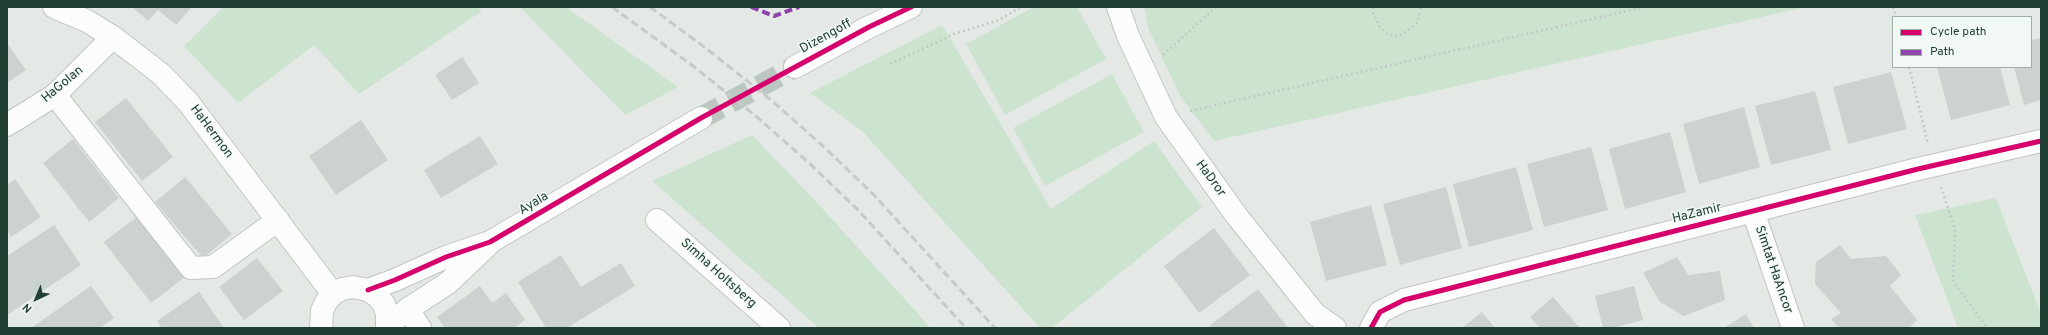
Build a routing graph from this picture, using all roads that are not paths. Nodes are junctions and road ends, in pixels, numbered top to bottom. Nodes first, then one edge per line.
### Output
1 (54, 7) edge
2 (911, 7) edge
3 (1118, 7) edge
4 (113, 38) junction
5 (795, 67) tunnel mouth
6 (55, 95) junction
7 (701, 118) tunnel mouth
8 (7, 126) edge
9 (2041, 141) edge
10 (1753, 211) junction
11 (278, 220) junction
12 (657, 220) dead end
13 (490, 242) junction
14 (368, 290) junction
15 (333, 294) junction
16 (408, 309) junction
17 (318, 326) edge
18 (387, 327) edge
19 (420, 328) edge
20 (779, 328) edge
21 (1335, 328) edge
22 (1371, 328) edge
23 (1793, 328) edge

1 - 4 street, HaHermon
2 - 5 street, Dizengoff
3 - 21 street, HaDror
4 - 6 street, HaGolan
4 - 11 street, HaHermon
6 - 8 street, HaGolan
6 - 11 street
7 - 13 street, Ayala
9 - 10 street, HaZamir
10 - 22 street, HaZamir
10 - 23 street, Simtat HaAncor
11 - 15 street, HaHermon
12 - 20 street, Simha Holtsberg
13 - 14 street, Ayala
13 - 16 street, Ayala
14 - 15 street
14 - 18 street
15 - 17 street
16 - 18 street, Ayala
16 - 19 street

